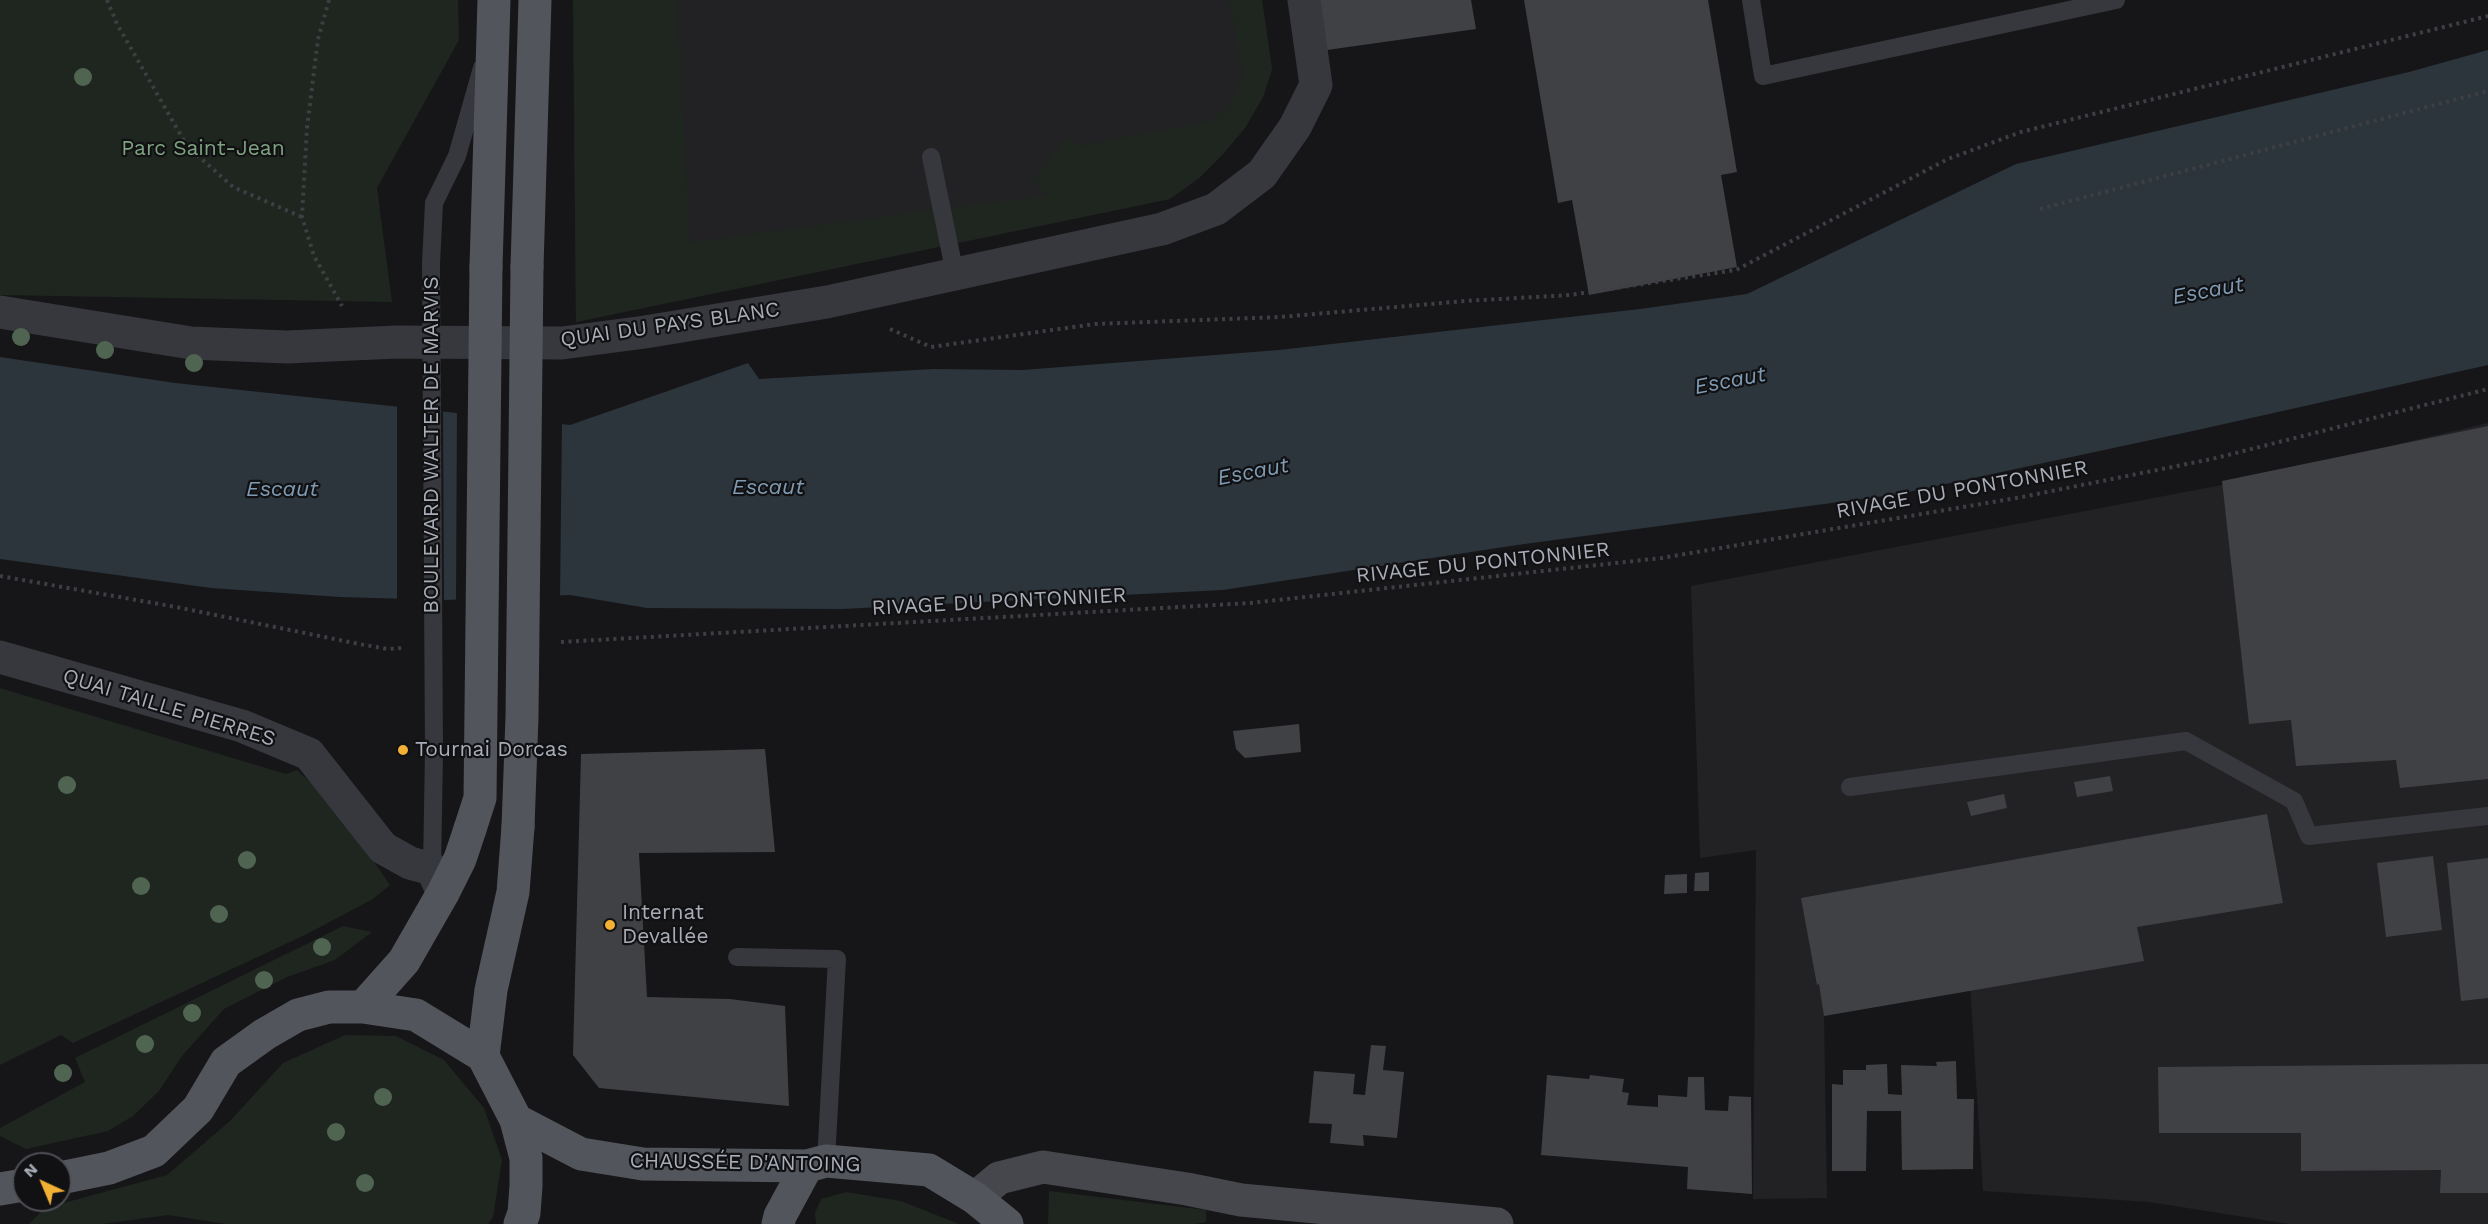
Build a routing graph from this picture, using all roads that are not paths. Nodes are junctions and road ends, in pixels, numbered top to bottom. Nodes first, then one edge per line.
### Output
1 (494, 0) edge
2 (535, 0) edge
3 (1305, 0) edge
4 (1751, 0) edge
5 (2116, 0) edge
6 (494, 32) junction
7 (931, 157) dead end
8 (955, 274) junction
9 (0, 312) edge
10 (0, 657) edge
11 (1850, 787) dead end
12 (2488, 816) edge
13 (428, 875) junction
14 (737, 957) dead end
15 (363, 1007) junction
16 (483, 1056) junction
17 (516, 1119) junction
18 (816, 1164) junction
19 (72, 1176) edge
20 (975, 1198) junction
21 (1397, 1218) edge
22 (520, 1224) edge
23 (778, 1224) edge
24 (1007, 1224) edge
25 (1286, 1224) edge
26 (1497, 1224) edge

1 - 6 main road, BOULEVARD WALTER DE MARVIS
2 - 16 main road, bridge
3 - 8 street, QUAI DU PAYS BLANC
4 - 5 lane
6 - 13 lane, BOULEVARD WALTER DE MARVIS, bridge
6 - 13 main road, BOULEVARD WALTER DE MARVIS, bridge
7 - 8 lane
8 - 9 street, QUAI DU PAYS BLANC
10 - 13 street, QUAI TAILLE PIERRES
11 - 12 lane
13 - 15 main road, BOULEVARD WALTER DE MARVIS
14 - 18 lane
15 - 16 main road
15 - 19 main road
16 - 17 main road
17 - 18 main road, CHAUSSÉE D'ANTOING
17 - 22 main road
18 - 20 main road, CHAUSSÉE D'ANTOING
18 - 23 main road
20 - 21 main road
20 - 24 main road, CHAUSSÉE D'ANTOING
21 - 25 main road
21 - 26 main road

